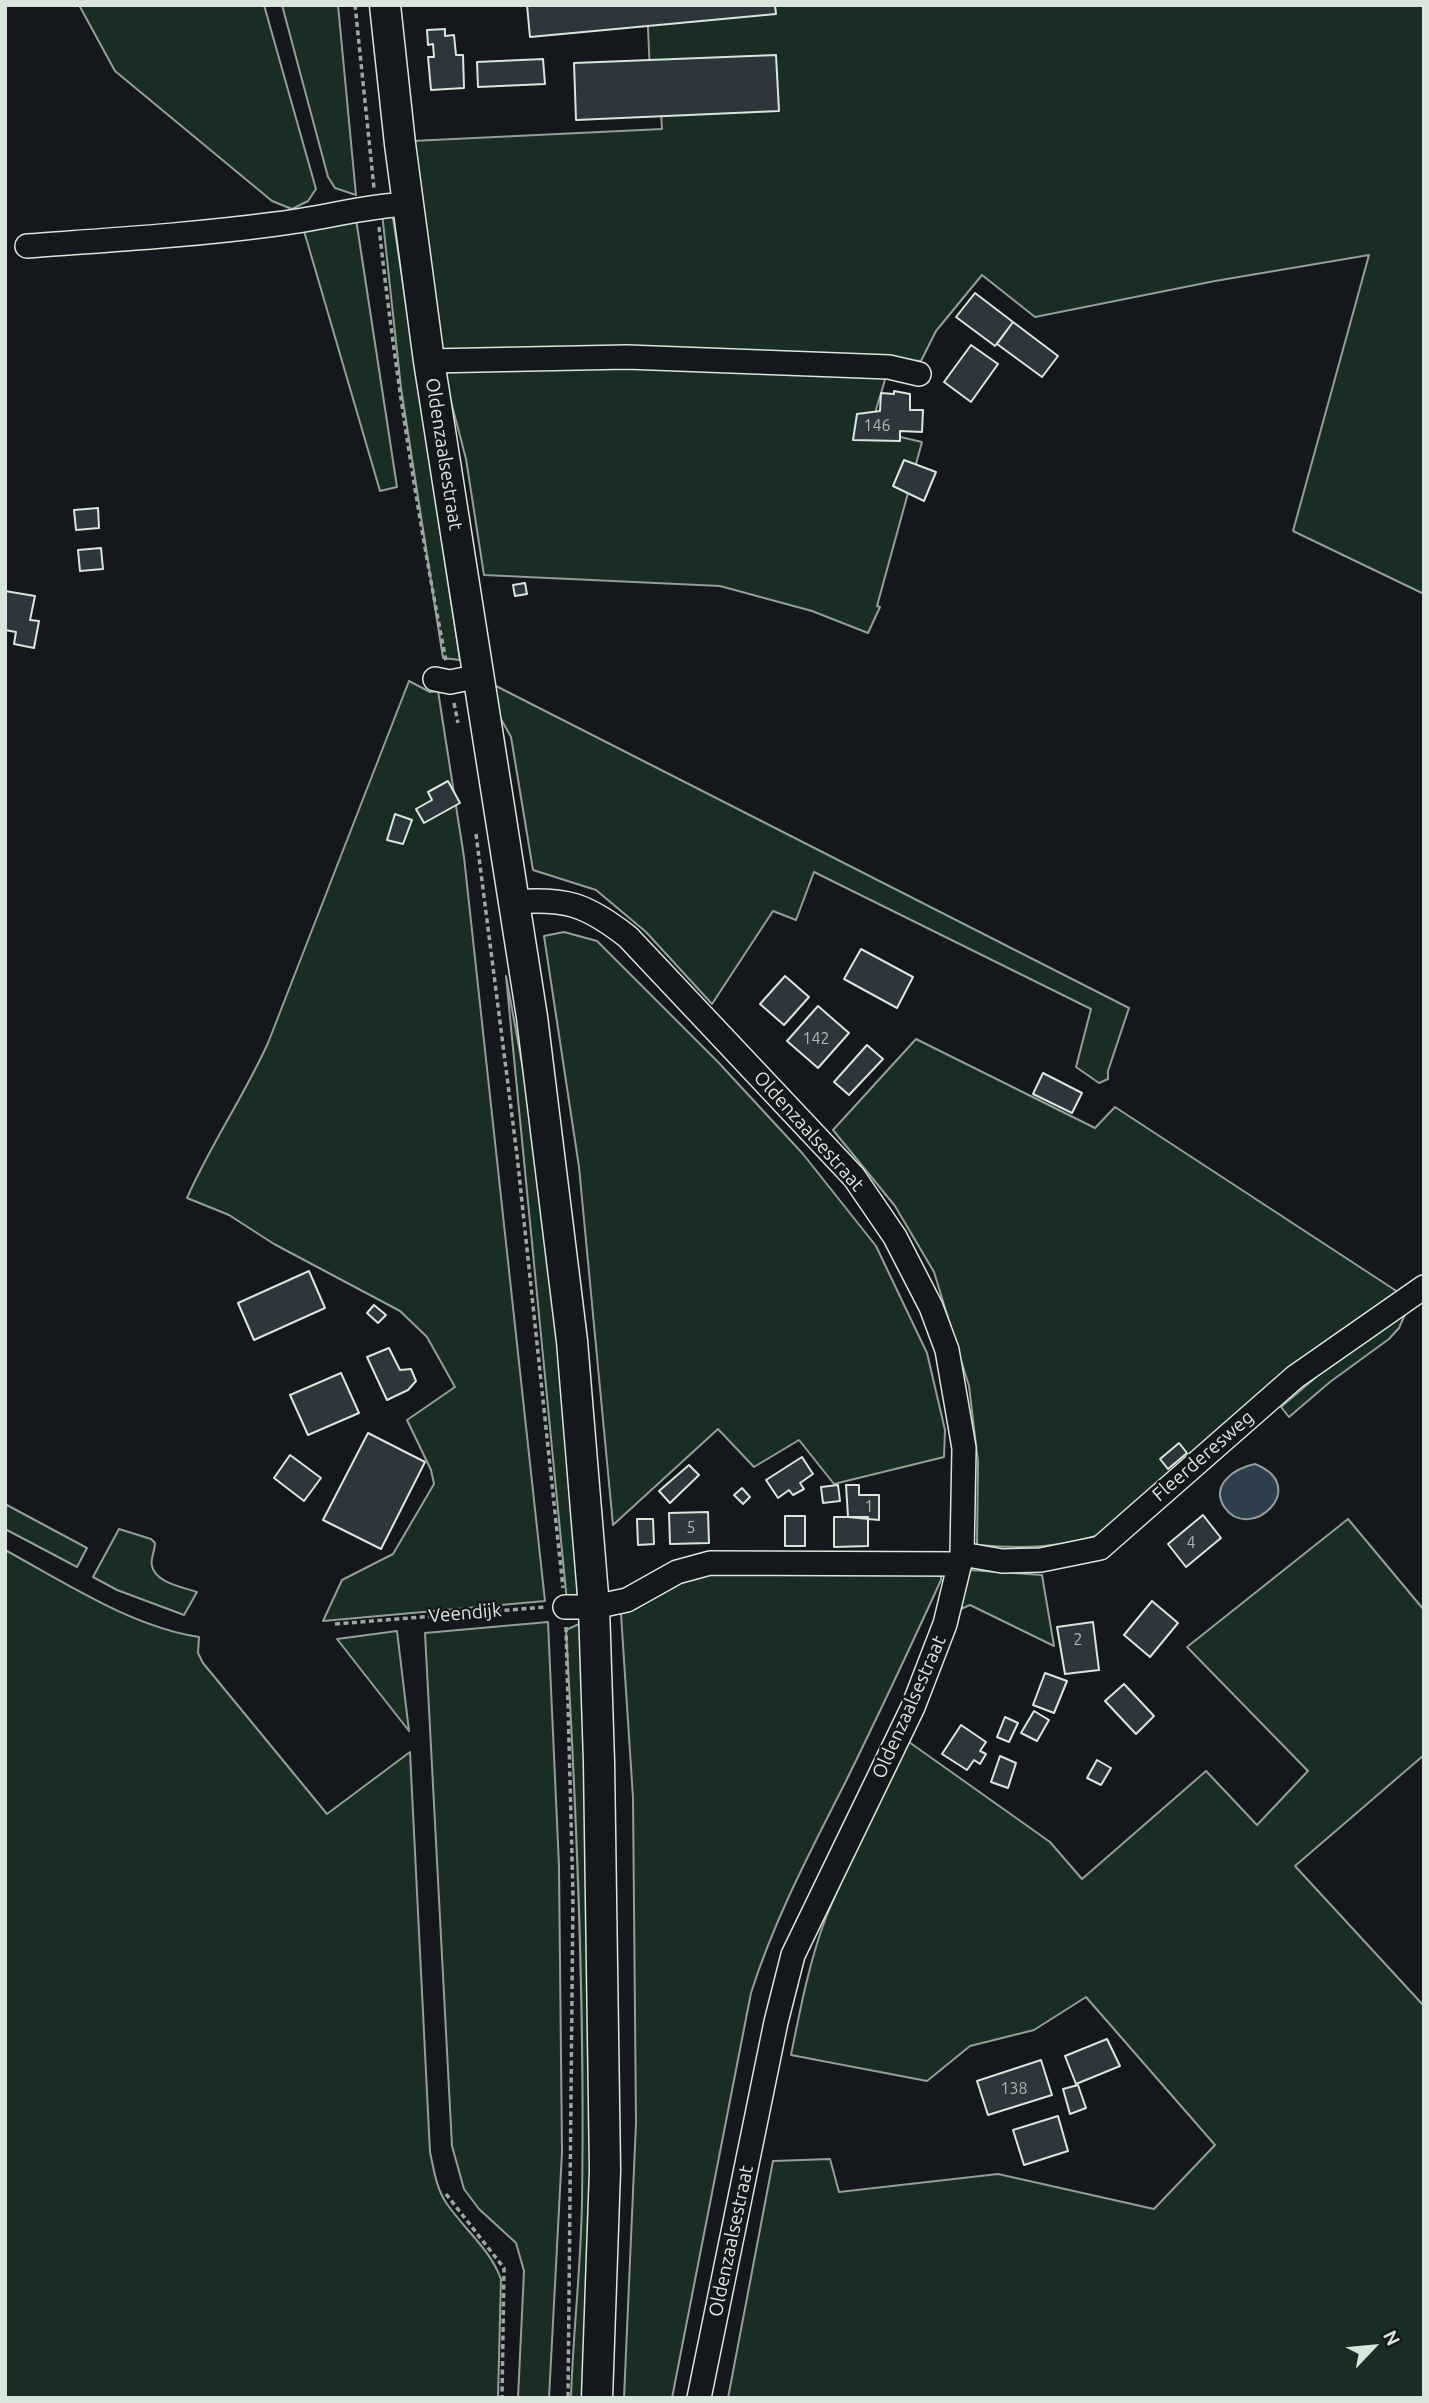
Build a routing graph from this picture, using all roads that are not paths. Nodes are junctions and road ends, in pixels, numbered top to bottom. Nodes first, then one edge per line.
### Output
1 (385, 5) edge
2 (408, 204) junction
3 (27, 246) dead end
4 (429, 361) junction
5 (919, 374) dead end
6 (480, 676) junction
7 (443, 681) road end
8 (513, 902) junction
9 (1424, 1287) edge
10 (961, 1559) junction
11 (580, 1607) junction
12 (597, 2398) edge
13 (699, 2398) edge

1 - 2 main road, Oldenzaalsestraat
2 - 3 street
2 - 4 main road, Oldenzaalsestraat
4 - 5 street
4 - 6 main road, Oldenzaalsestraat
6 - 7 street
6 - 8 main road, Oldenzaalsestraat
8 - 10 street, Oldenzaalsestraat
8 - 11 main road, Oldenzaalsestraat
9 - 10 street, Fleerderesweg
10 - 11 street, Fleerderesweg
10 - 13 street, Oldenzaalsestraat
11 - 12 main road, Oldenzaalsestraat

